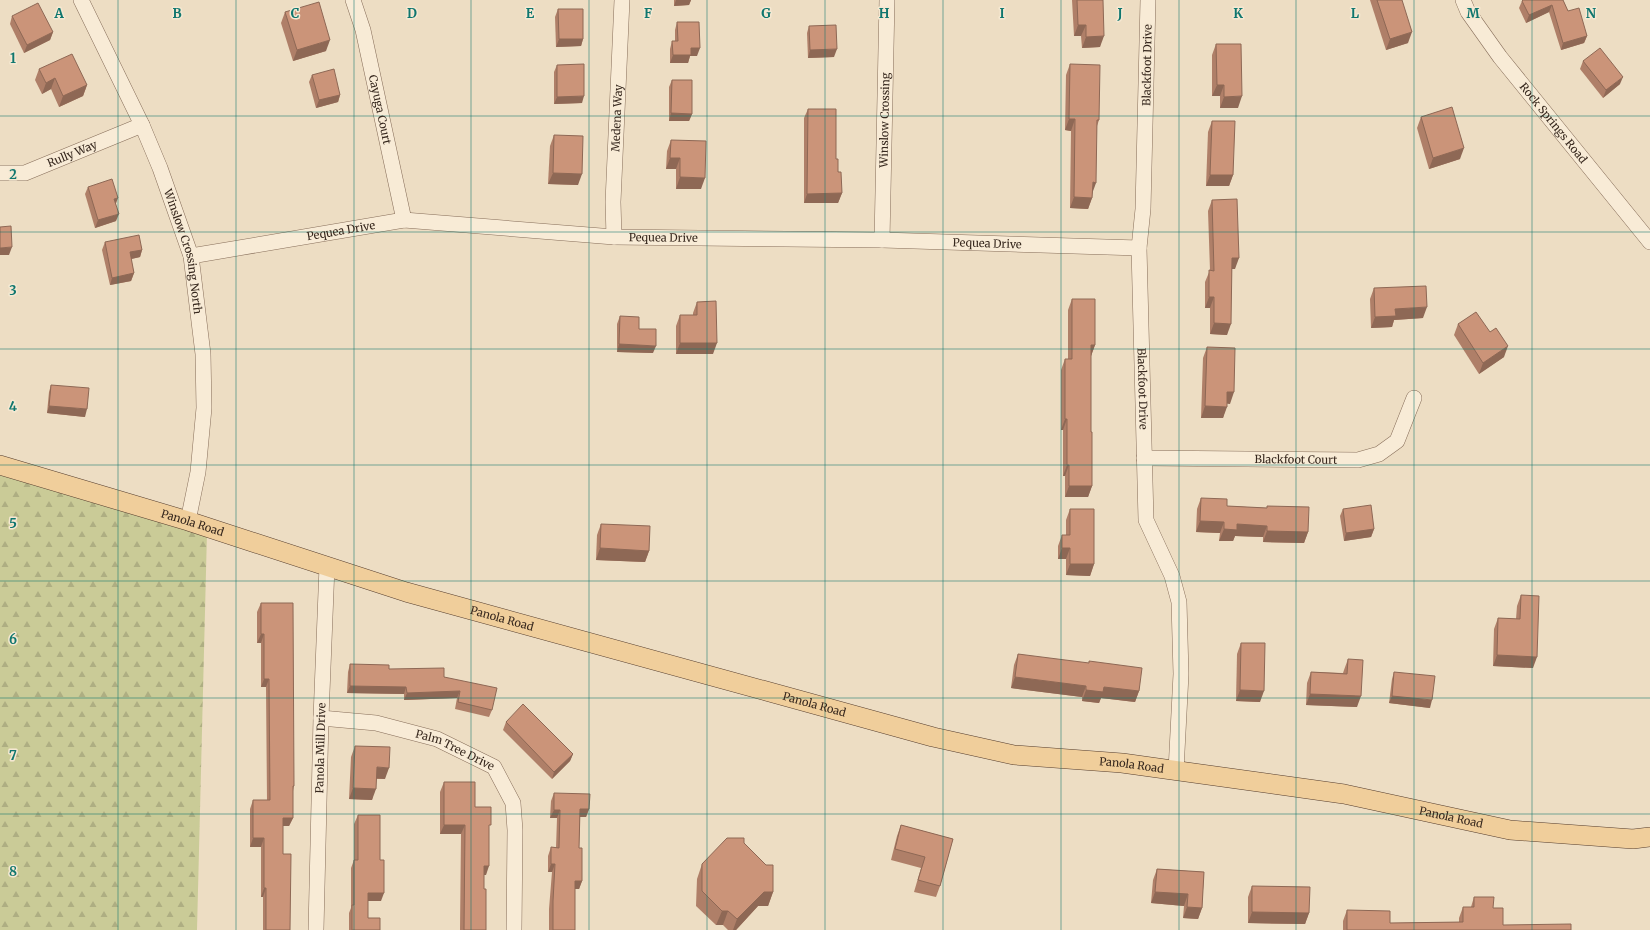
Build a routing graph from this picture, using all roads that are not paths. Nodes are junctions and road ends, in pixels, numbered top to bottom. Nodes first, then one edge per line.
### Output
1 (81, 0) edge
2 (353, 0) edge
3 (622, 0) edge
4 (887, 0) edge
5 (1148, 0) edge
6 (1463, 0) edge
7 (142, 125) junction
8 (0, 173) edge
9 (404, 220) junction
10 (614, 237) junction
11 (882, 240) junction
12 (1650, 242) edge
13 (1139, 248) junction
14 (191, 256) junction
15 (1414, 398) dead end
16 (1144, 458) junction
17 (0, 465) edge
18 (188, 521) junction
19 (327, 566) junction
20 (321, 718) junction
21 (1176, 771) junction
22 (1644, 840) edge
23 (316, 930) edge
24 (514, 930) edge

1 - 7 street, Winslow Crossing North
2 - 9 street, Cayuga Court
3 - 10 street, Medena Way
4 - 11 street, Winslow Crossing
5 - 13 street, Blackfoot Drive
6 - 12 street, Rock Springs Road
7 - 8 street, Rully Way
7 - 14 street, Winslow Crossing North
9 - 10 street, Pequea Drive
9 - 14 street, Pequea Drive
10 - 11 street, Pequea Drive
11 - 13 street, Pequea Drive
13 - 16 street, Blackfoot Drive
14 - 18 street, Winslow Crossing North
15 - 16 street, Blackfoot Court
16 - 21 street, Blackfoot Drive
17 - 18 main road, Panola Road
18 - 19 main road, Panola Road
19 - 20 street, Panola Mill Drive
19 - 21 main road, Panola Road
20 - 23 street, Panola Mill Drive
20 - 24 street, Palm Tree Drive
21 - 22 main road, Panola Road

